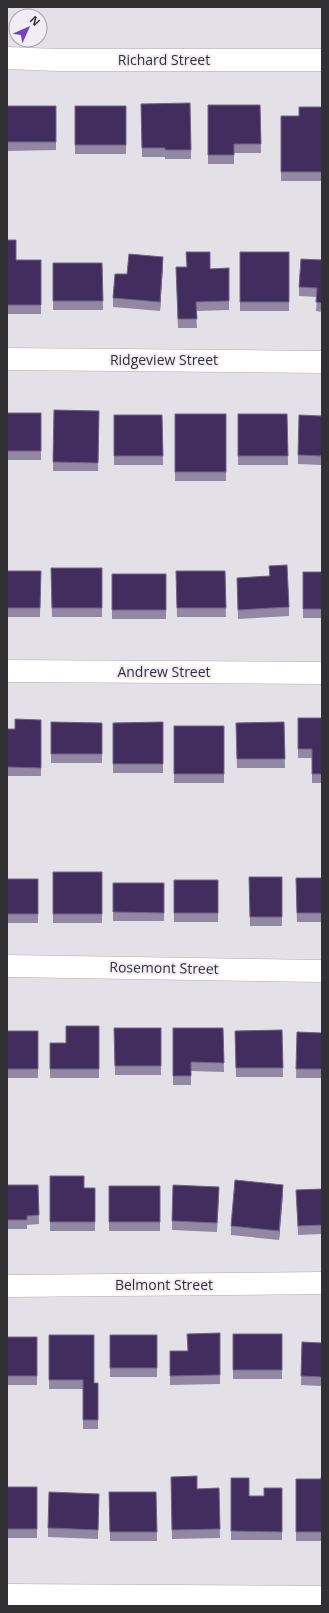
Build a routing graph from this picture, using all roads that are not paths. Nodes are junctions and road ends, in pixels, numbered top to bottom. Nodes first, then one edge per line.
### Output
1 (7, 58) edge
2 (322, 60) edge
3 (7, 358) edge
4 (322, 362) edge
5 (7, 671) edge
6 (322, 673) edge
7 (7, 966) edge
8 (322, 971) edge
9 (322, 1284) edge
10 (7, 1286) edge
11 (7, 1595) edge
12 (322, 1597) edge

1 - 2 street, Richard Street
3 - 4 street, Ridgeview Street
5 - 6 street, Andrew Street
7 - 8 street, Rosemont Street
9 - 10 street, Belmont Street
11 - 12 street

